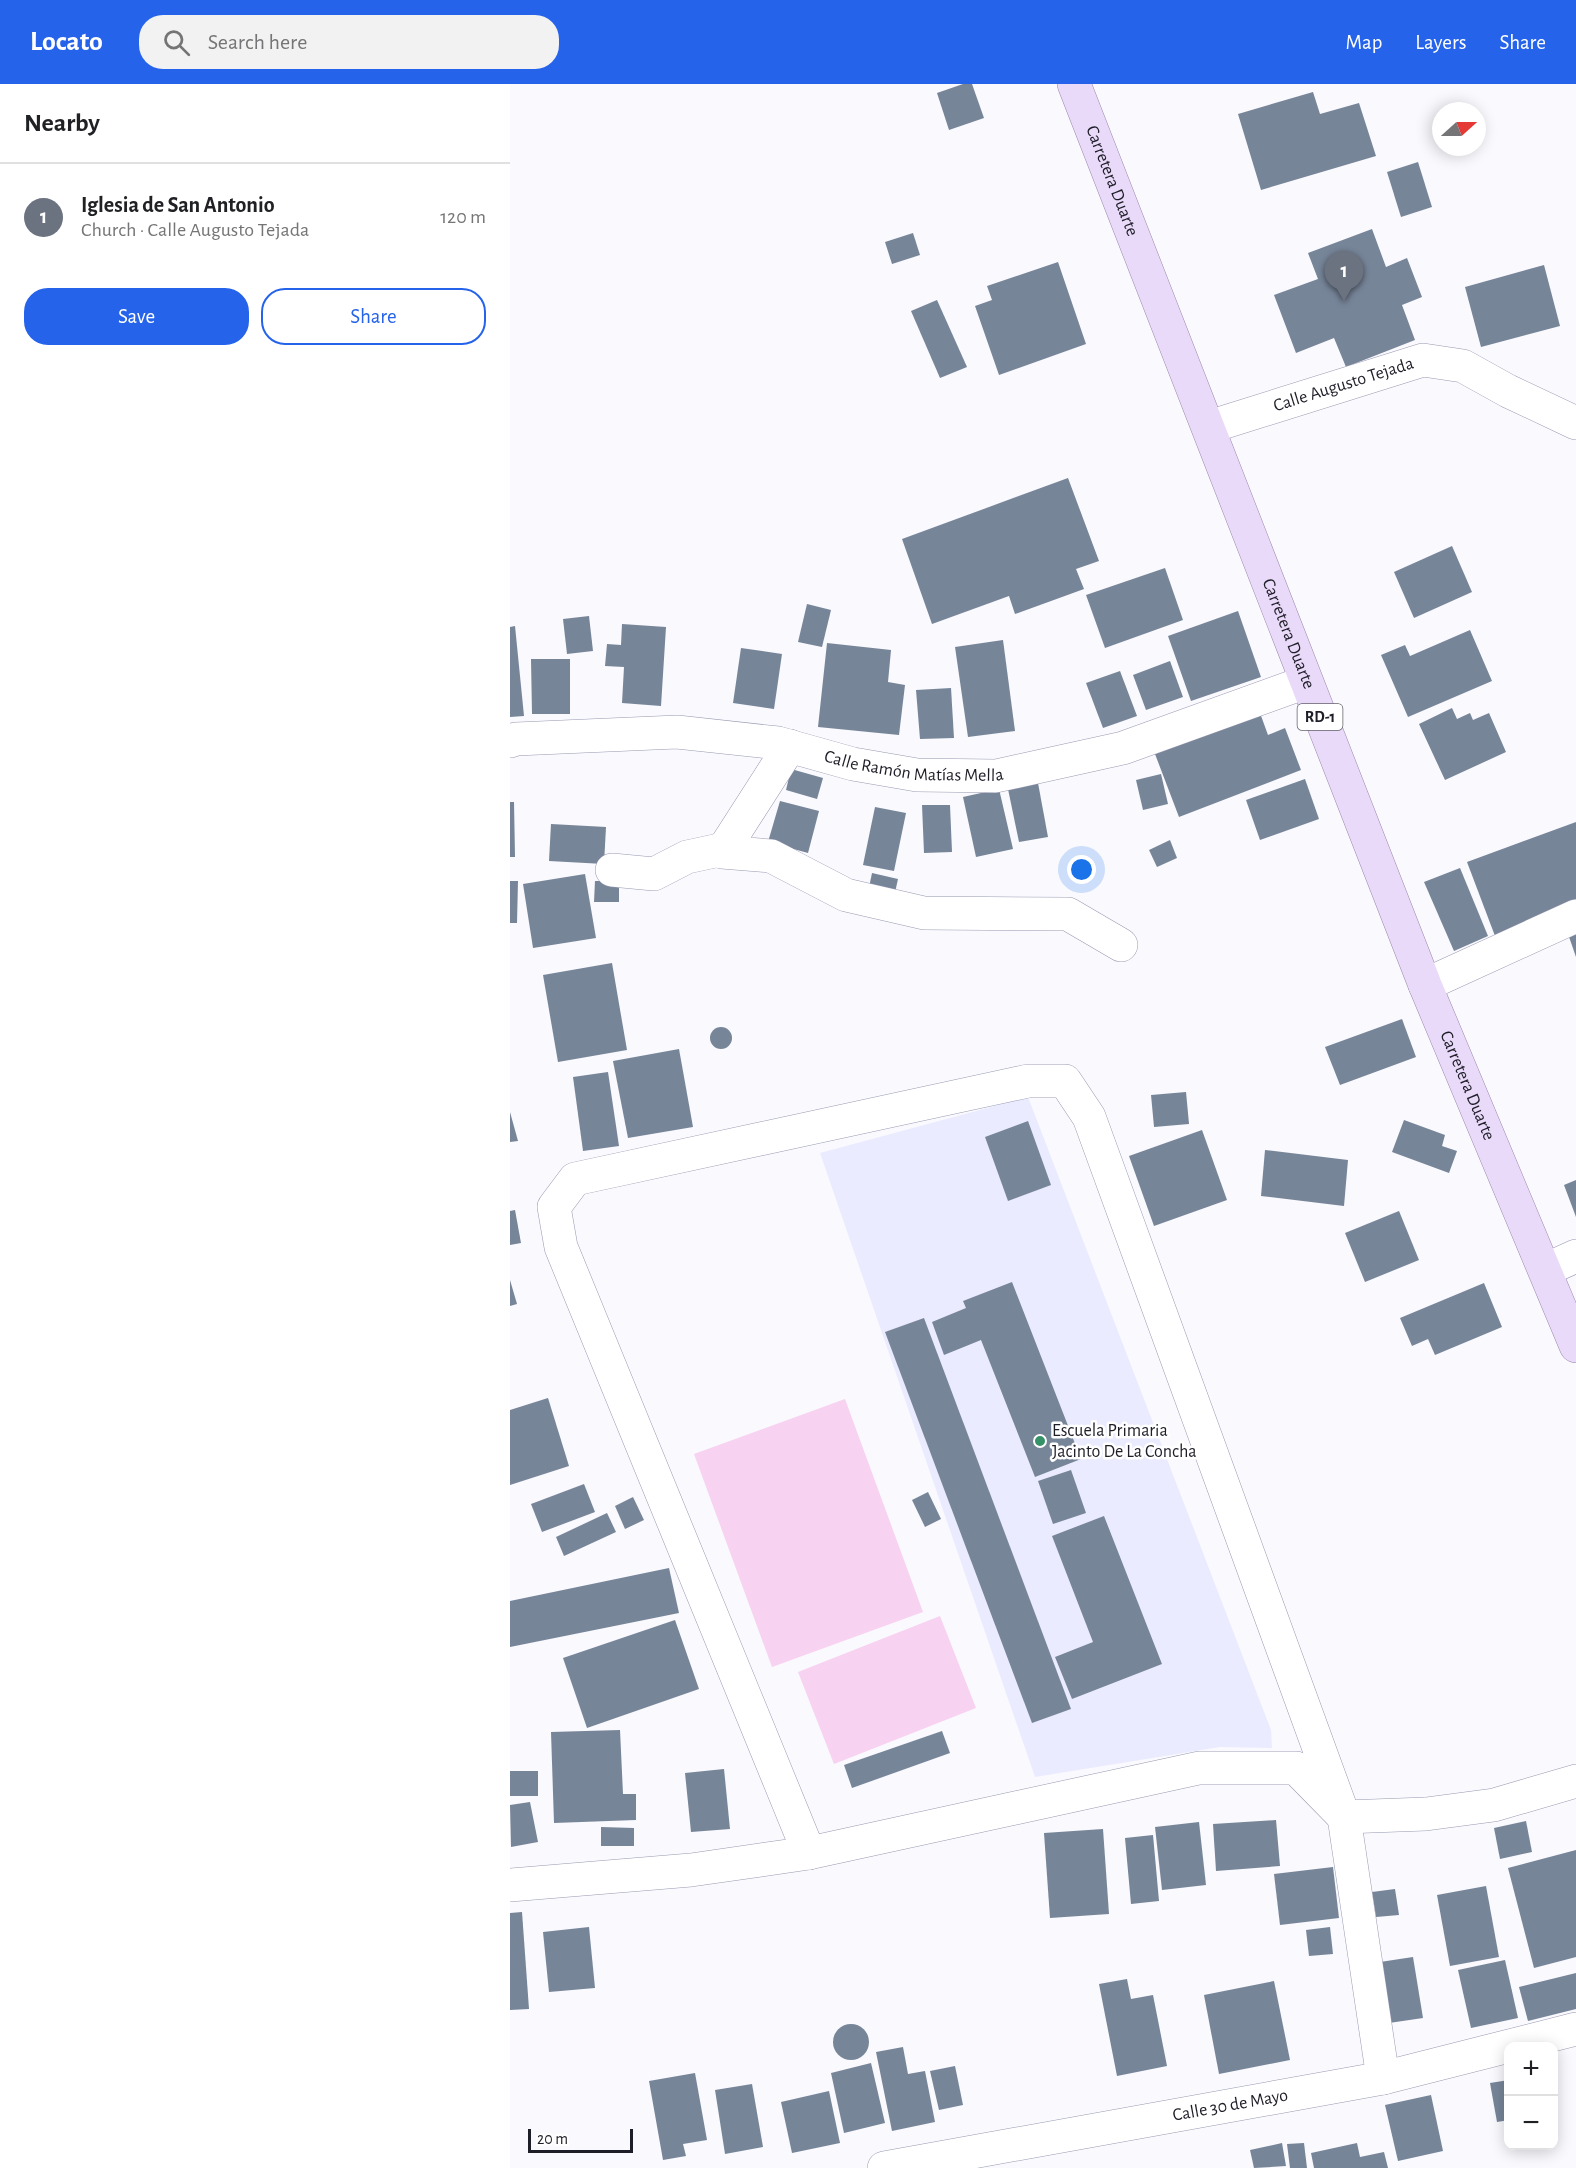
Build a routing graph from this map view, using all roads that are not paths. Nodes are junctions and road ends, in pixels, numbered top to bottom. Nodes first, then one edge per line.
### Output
1 (1074, 84) edge
2 (1576, 423) edge
3 (1209, 427) junction
4 (1306, 681) junction
5 (510, 741) edge
6 (789, 746) junction
7 (724, 849) junction
8 (612, 870) dead end
9 (1576, 916) edge
10 (1121, 945) dead end
11 (1425, 985) junction
12 (1576, 1256) edge
13 (1545, 1270) junction
14 (1576, 1346) edge
15 (1576, 1781) edge
16 (1344, 1817) junction
17 (809, 1853) junction
18 (510, 1885) edge
19 (1576, 2029) edge
20 (1383, 2078) junction
21 (1027, 2155) edge
22 (884, 2168) edge

1 - 3 main road, Carretera Duarte / RD-1
2 - 3 street, Calle Augusto Tejada
3 - 4 main road, Carretera Duarte / RD-1
4 - 6 street, Calle Ramón Matías Mella
4 - 11 main road, Carretera Duarte / RD-1
5 - 6 street, Calle Ramón Matías Mella
6 - 7 street
7 - 8 street
7 - 10 street
9 - 11 street
11 - 13 main road, Carretera Duarte / RD-1
12 - 13 street
13 - 14 main road, Carretera Duarte / RD-1
15 - 16 street
16 - 17 street
16 - 17 street
16 - 20 street
17 - 18 street
19 - 20 street, Calle 30 de Mayo
20 - 21 street, Calle 30 de Mayo
21 - 22 street, Calle 30 de Mayo

